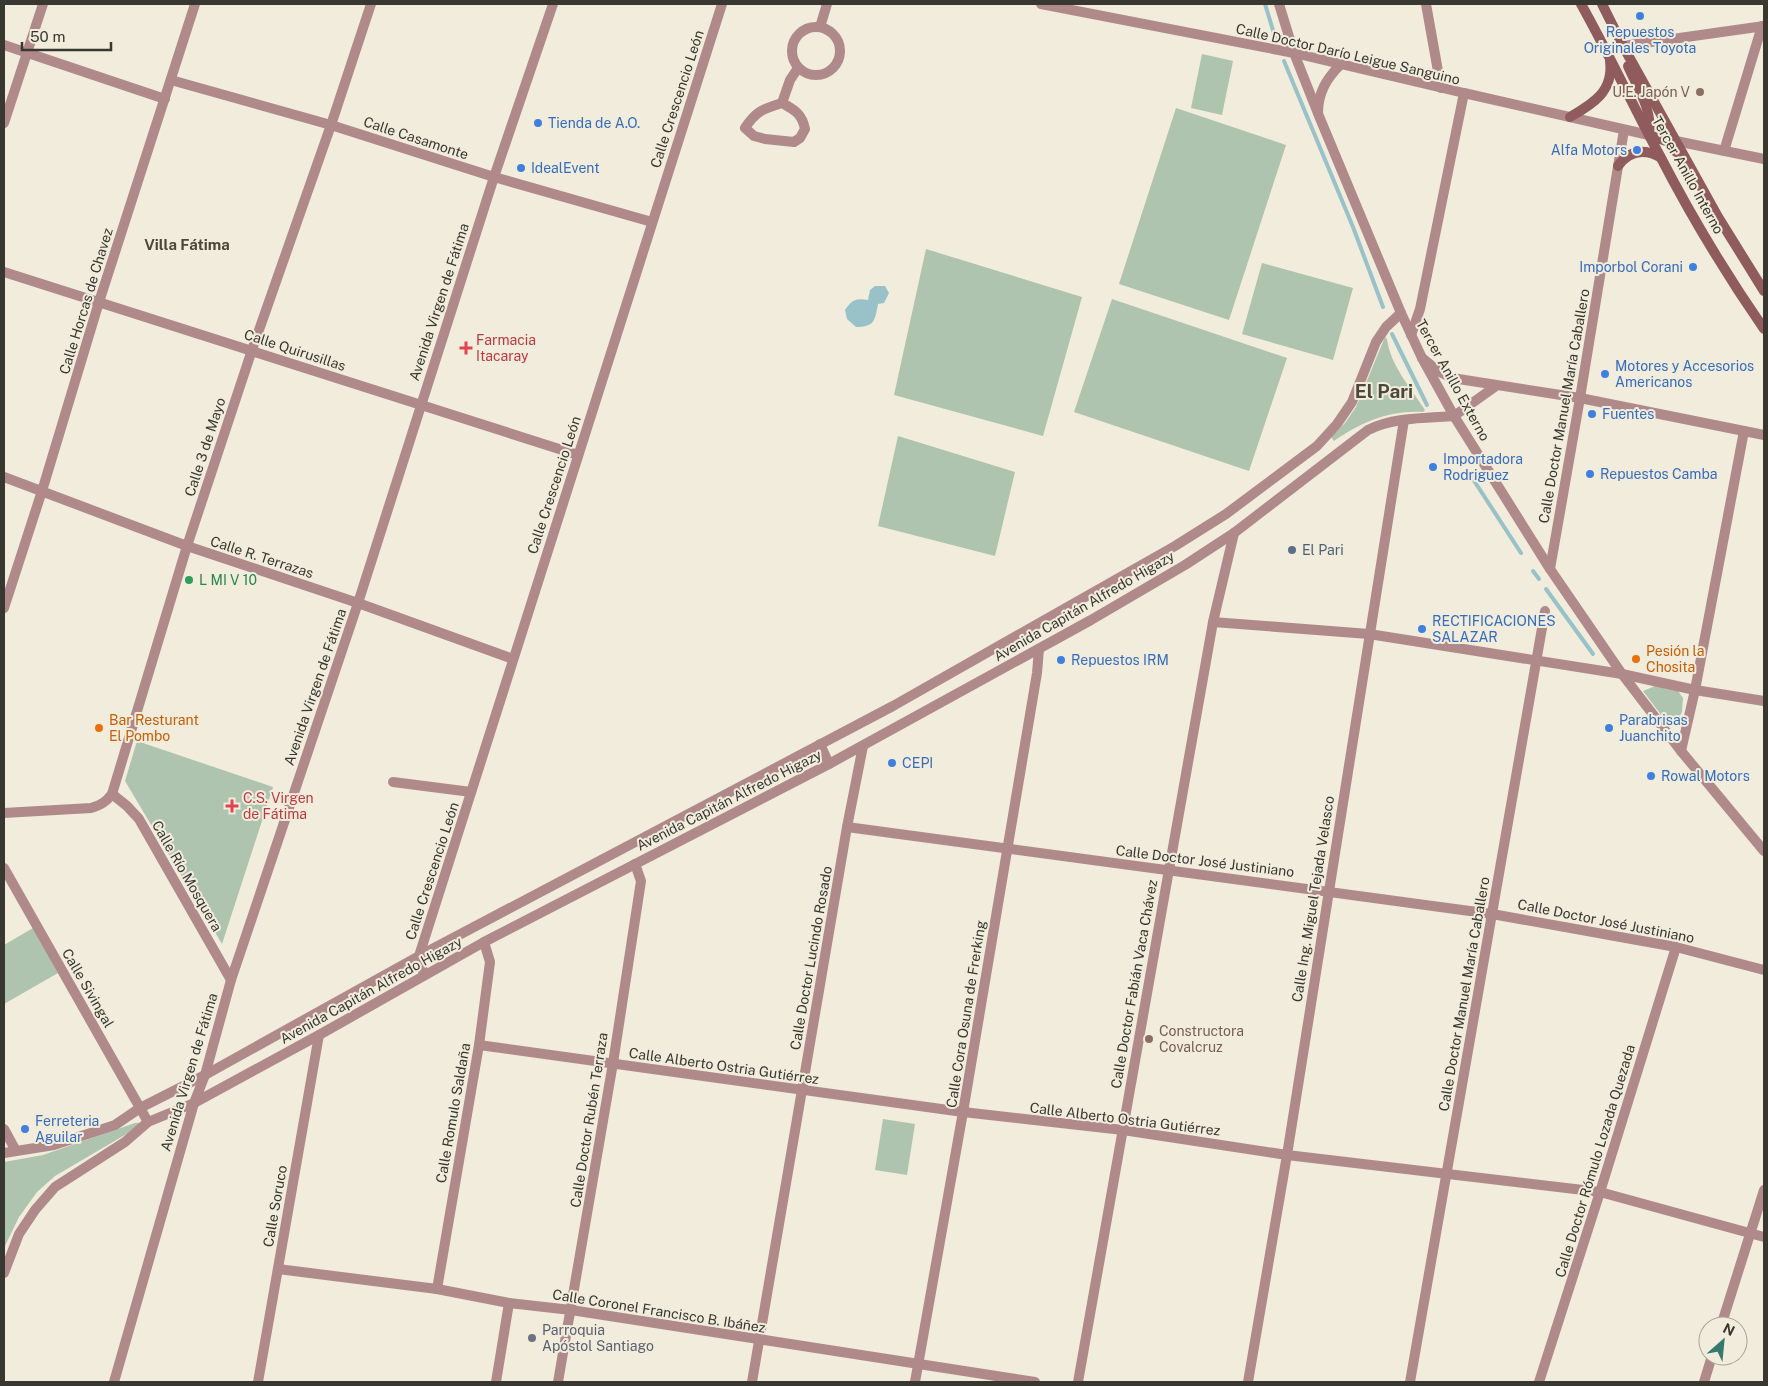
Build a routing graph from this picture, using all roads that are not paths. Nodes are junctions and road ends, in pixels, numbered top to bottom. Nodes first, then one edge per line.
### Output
1 (43, 4) edge
2 (195, 4) edge
3 (371, 4) edge
4 (553, 4) edge
5 (722, 4) edge
6 (827, 4) edge
7 (1041, 4) edge
8 (1279, 4) edge
9 (1426, 4) edge
10 (1581, 4) edge
11 (1602, 4) edge
12 (1090, 9) edge
13 (1763, 26) edge
14 (820, 27) junction
15 (1616, 29) junction
16 (4, 45) edge
17 (1623, 46) junction
18 (27, 53) junction
19 (1291, 53) junction
20 (1609, 55) junction
21 (1341, 64) junction
22 (798, 68) junction
23 (171, 80) junction
24 (1441, 88) junction
25 (1464, 93) junction
26 (165, 100) junction
27 (782, 103) junction
28 (1318, 116) junction
29 (1570, 117) junction
30 (4, 123) edge
31 (331, 125) junction
32 (1624, 130) junction
33 (1648, 135) junction
34 (1676, 141) junction
35 (1724, 151) junction
36 (1660, 157) junction
37 (1764, 159) edge
38 (1618, 166) junction
39 (494, 177) junction
40 (1702, 188) junction
41 (652, 222) junction
42 (4, 272) edge
43 (1764, 291) edge
44 (99, 302) junction
45 (1401, 313) junction
46 (1764, 329) edge
47 (1411, 335) junction
48 (252, 350) junction
49 (1422, 358) junction
50 (1496, 386) junction
51 (1580, 398) junction
52 (421, 406) junction
53 (1454, 416) junction
54 (1404, 420) junction
55 (1744, 431) junction
56 (1764, 435) edge
57 (578, 455) junction
58 (4, 478) edge
59 (42, 491) junction
60 (1234, 533) junction
61 (187, 546) junction
62 (1550, 569) junction
63 (358, 603) junction
64 (4, 608) edge
65 (1545, 611) dead end
66 (1214, 622) junction
67 (1369, 634) junction
68 (1039, 649) junction
69 (513, 659) junction
70 (1537, 660) junction
71 (1622, 674) junction
72 (1695, 690) junction
73 (1764, 701) edge
74 (820, 744) junction
75 (863, 746) junction
76 (1682, 751) junction
77 (829, 764) junction
78 (393, 782) dead end
79 (471, 792) junction
80 (112, 794) junction
81 (4, 812) edge
82 (847, 827) junction
83 (1007, 848) junction
84 (1764, 851) edge
85 (635, 864) junction
86 (4, 868) edge
87 (1168, 870) junction
88 (1328, 891) junction
89 (1492, 914) junction
90 (484, 942) junction
91 (1676, 947) junction
92 (419, 956) junction
93 (1764, 970) edge
94 (424, 975) junction
95 (231, 980) junction
96 (319, 1035) junction
97 (479, 1045) junction
98 (613, 1063) junction
99 (205, 1075) junction
100 (802, 1091) junction
101 (194, 1103) junction
102 (140, 1108) junction
103 (963, 1112) junction
104 (148, 1122) junction
105 (4, 1129) edge
106 (1123, 1130) junction
107 (16, 1152) junction
108 (4, 1153) edge
109 (1287, 1154) junction
110 (1447, 1174) junction
111 (1764, 1190) edge
112 (1600, 1192) junction
113 (1750, 1233) junction
114 (1764, 1237) edge
115 (278, 1269) junction
116 (4, 1273) edge
117 (437, 1289) junction
118 (509, 1302) junction
119 (571, 1310) junction
120 (1724, 1316) edge
121 (760, 1340) junction
122 (918, 1363) junction
123 (1709, 1366) edge
124 (114, 1382) edge
125 (258, 1382) edge
126 (496, 1382) edge
127 (558, 1382) edge
128 (752, 1382) edge
129 (915, 1382) edge
130 (1035, 1382) edge
131 (1078, 1382) edge
132 (1248, 1382) edge
133 (1410, 1382) edge
134 (1539, 1382) edge
135 (1704, 1382) edge

1 - 18 street
2 - 23 street, Calle Horcas de Chavez
3 - 31 street, Calle 3 de Mayo
4 - 39 street, Avenida Virgen de Fátima
5 - 41 street, Calle Crescencio León
6 - 14 street
7 - 12 street, Calle Doctor Darío Leigue Sanguino
8 - 19 street, Tercer Anillo Externo
9 - 24 street
10 - 20 main road, Tercer Anillo Interno
11 - 15 main road, Tercer Anillo Interno
12 - 19 street, Calle Doctor Darío Leigue Sanguino
13 - 17 street
13 - 35 street
14 - 22 street
14 - 22 street
15 - 17 main road, Tercer Anillo Interno
15 - 33 main road
16 - 18 street
17 - 34 main road, Tercer Anillo Interno
18 - 26 street
18 - 30 street
19 - 21 street, Calle Doctor Darío Leigue Sanguino
19 - 28 street, Tercer Anillo Externo
20 - 29 main road
20 - 33 main road, Tercer Anillo Interno
21 - 24 street, Calle Doctor Darío Leigue Sanguino
21 - 28 street
22 - 27 street
23 - 26 street, Calle Horcas de Chavez
23 - 31 street, Calle Casamonte
24 - 25 street, Calle Doctor Darío Leigue Sanguino
25 - 29 street, Calle Doctor Darío Leigue Sanguino
25 - 47 street
26 - 44 street, Calle Horcas de Chavez
27 - 27 street
28 - 45 street, Tercer Anillo Externo
29 - 32 street, Calle Doctor Darío Leigue Sanguino
31 - 39 street, Calle Casamonte
31 - 48 street, Calle 3 de Mayo
32 - 33 street, Calle Doctor Darío Leigue Sanguino
32 - 38 street, Calle Doctor Manuel María Caballero
33 - 36 main road, Tercer Anillo Interno
33 - 40 main road
34 - 35 street
34 - 40 main road, Tercer Anillo Interno
35 - 37 street
36 - 38 main road
36 - 46 main road, Tercer Anillo Interno
38 - 51 street, Calle Doctor Manuel María Caballero
39 - 41 street, Calle Casamonte
39 - 52 street, Avenida Virgen de Fátima
40 - 43 main road, Tercer Anillo Interno
41 - 57 street, Calle Crescencio León
42 - 44 street, Calle Quirusillas
44 - 48 street, Calle Quirusillas
44 - 59 street, Calle Horcas de Chavez
45 - 47 street, Tercer Anillo Externo
45 - 74 street, Avenida Capitán Alfredo Higazy
47 - 49 street, Tercer Anillo Externo
48 - 52 street, Calle Quirusillas
48 - 61 street, Calle 3 de Mayo
49 - 50 street
49 - 53 street, Tercer Anillo Externo
50 - 51 street
50 - 53 street
51 - 55 street
51 - 62 street, Calle Doctor Manuel María Caballero
52 - 57 street, Calle Quirusillas
52 - 63 street, Avenida Virgen de Fátima
53 - 54 street, Avenida Capitán Alfredo Higazy
53 - 62 street, Tercer Anillo Externo
54 - 60 street, Avenida Capitán Alfredo Higazy
54 - 67 street, Calle Ing. Miguel Tejada Velasco
55 - 56 street
55 - 72 street
57 - 69 street, Calle Crescencio León
58 - 59 street, Calle R. Terrazas
59 - 61 street, Calle R. Terrazas
59 - 64 street, Calle Horcas de Chavez
60 - 66 street, Calle Doctor Fabián Vaca Chávez
60 - 68 street, Avenida Capitán Alfredo Higazy
61 - 63 street, Calle R. Terrazas
61 - 80 street, Calle 3 de Mayo
62 - 71 street, Tercer Anillo Externo
63 - 69 street, Calle R. Terrazas
63 - 95 street, Avenida Virgen de Fátima
65 - 70 street, Calle Doctor Manuel María Caballero
66 - 67 street
66 - 87 street, Calle Doctor Fabián Vaca Chávez
67 - 70 street
67 - 88 street, Calle Ing. Miguel Tejada Velasco
68 - 75 street, Avenida Capitán Alfredo Higazy
68 - 83 street, Calle Cora Osuna de Frerking
69 - 79 street, Calle Crescencio León
70 - 71 street
70 - 89 street, Calle Doctor Manuel María Caballero
71 - 72 street
71 - 76 street, Tercer Anillo Externo
72 - 73 street
72 - 76 street
74 - 77 street
74 - 92 street, Avenida Capitán Alfredo Higazy
75 - 77 street, Avenida Capitán Alfredo Higazy
75 - 82 street, Calle Doctor Lucindo Rosado
76 - 84 street, Tercer Anillo Externo
77 - 85 street, Avenida Capitán Alfredo Higazy
78 - 79 street
79 - 92 street, Calle Crescencio León
80 - 81 street
80 - 95 street, Calle Río Mosquera
82 - 83 street, Calle Doctor José Justiniano
82 - 100 street, Calle Doctor Lucindo Rosado
83 - 87 street, Calle Doctor José Justiniano
83 - 103 street, Calle Cora Osuna de Frerking
85 - 90 street, Avenida Capitán Alfredo Higazy
85 - 98 street, Calle Doctor Rubén Terraza
86 - 102 street, Calle Sivingal
87 - 88 street, Calle Doctor José Justiniano
87 - 106 street, Calle Doctor Fabián Vaca Chávez
88 - 89 street, Calle Doctor José Justiniano
88 - 109 street, Calle Ing. Miguel Tejada Velasco
89 - 91 street, Calle Doctor José Justiniano
89 - 110 street, Calle Doctor Manuel María Caballero
90 - 94 street, Avenida Capitán Alfredo Higazy
90 - 97 street, Calle Romulo Saldaña
91 - 93 street, Calle Doctor José Justiniano
91 - 112 street, Calle Doctor Rómulo Lozada Quezada
92 - 94 street, Calle Crescencio León
92 - 99 street, Avenida Capitán Alfredo Higazy
94 - 96 street, Avenida Capitán Alfredo Higazy
95 - 99 street, Avenida Virgen de Fátima
96 - 101 street, Avenida Capitán Alfredo Higazy
96 - 115 street, Calle Soruco
97 - 98 street, Calle Alberto Ostria Gutiérrez
97 - 117 street, Calle Romulo Saldaña
98 - 100 street, Calle Alberto Ostria Gutiérrez
98 - 119 street, Calle Doctor Rubén Terraza
99 - 101 street, Avenida Virgen de Fátima
99 - 102 street, Avenida Capitán Alfredo Higazy
100 - 103 street, Calle Alberto Ostria Gutiérrez
100 - 121 street, Calle Doctor Lucindo Rosado
101 - 104 street, Avenida Capitán Alfredo Higazy
101 - 124 street, Avenida Virgen de Fátima
102 - 104 street, Calle Sivingal
102 - 107 street, Avenida Capitán Alfredo Higazy
103 - 106 street, Calle Alberto Ostria Gutiérrez
103 - 122 street, Calle Cora Osuna de Frerking
104 - 116 street, Avenida Capitán Alfredo Higazy
105 - 107 street
106 - 109 street, Calle Alberto Ostria Gutiérrez
106 - 131 street, Calle Doctor Fabián Vaca Chávez
107 - 108 street, Avenida Capitán Alfredo Higazy
109 - 110 street, Calle Alberto Ostria Gutiérrez
109 - 132 street, Calle Ing. Miguel Tejada Velasco
110 - 112 street, Calle Alberto Ostria Gutiérrez
110 - 133 street, Calle Doctor Manuel María Caballero
111 - 113 street
112 - 113 street, Calle Alberto Ostria Gutiérrez
112 - 134 street, Calle Doctor Rómulo Lozada Quezada
113 - 114 street, Calle Alberto Ostria Gutiérrez
113 - 120 street
115 - 117 street, Calle Coronel Francisco B. Ibáñez
115 - 125 street, Calle Soruco
117 - 118 street, Calle Coronel Francisco B. Ibáñez
118 - 119 street, Calle Coronel Francisco B. Ibáñez
118 - 126 street
119 - 121 street, Calle Coronel Francisco B. Ibáñez
119 - 127 street, Calle Doctor Rubén Terraza
121 - 122 street, Calle Coronel Francisco B. Ibáñez
121 - 128 street, Calle Doctor Lucindo Rosado
122 - 129 street, Calle Cora Osuna de Frerking
122 - 130 street, Calle Coronel Francisco B. Ibáñez
123 - 135 street

